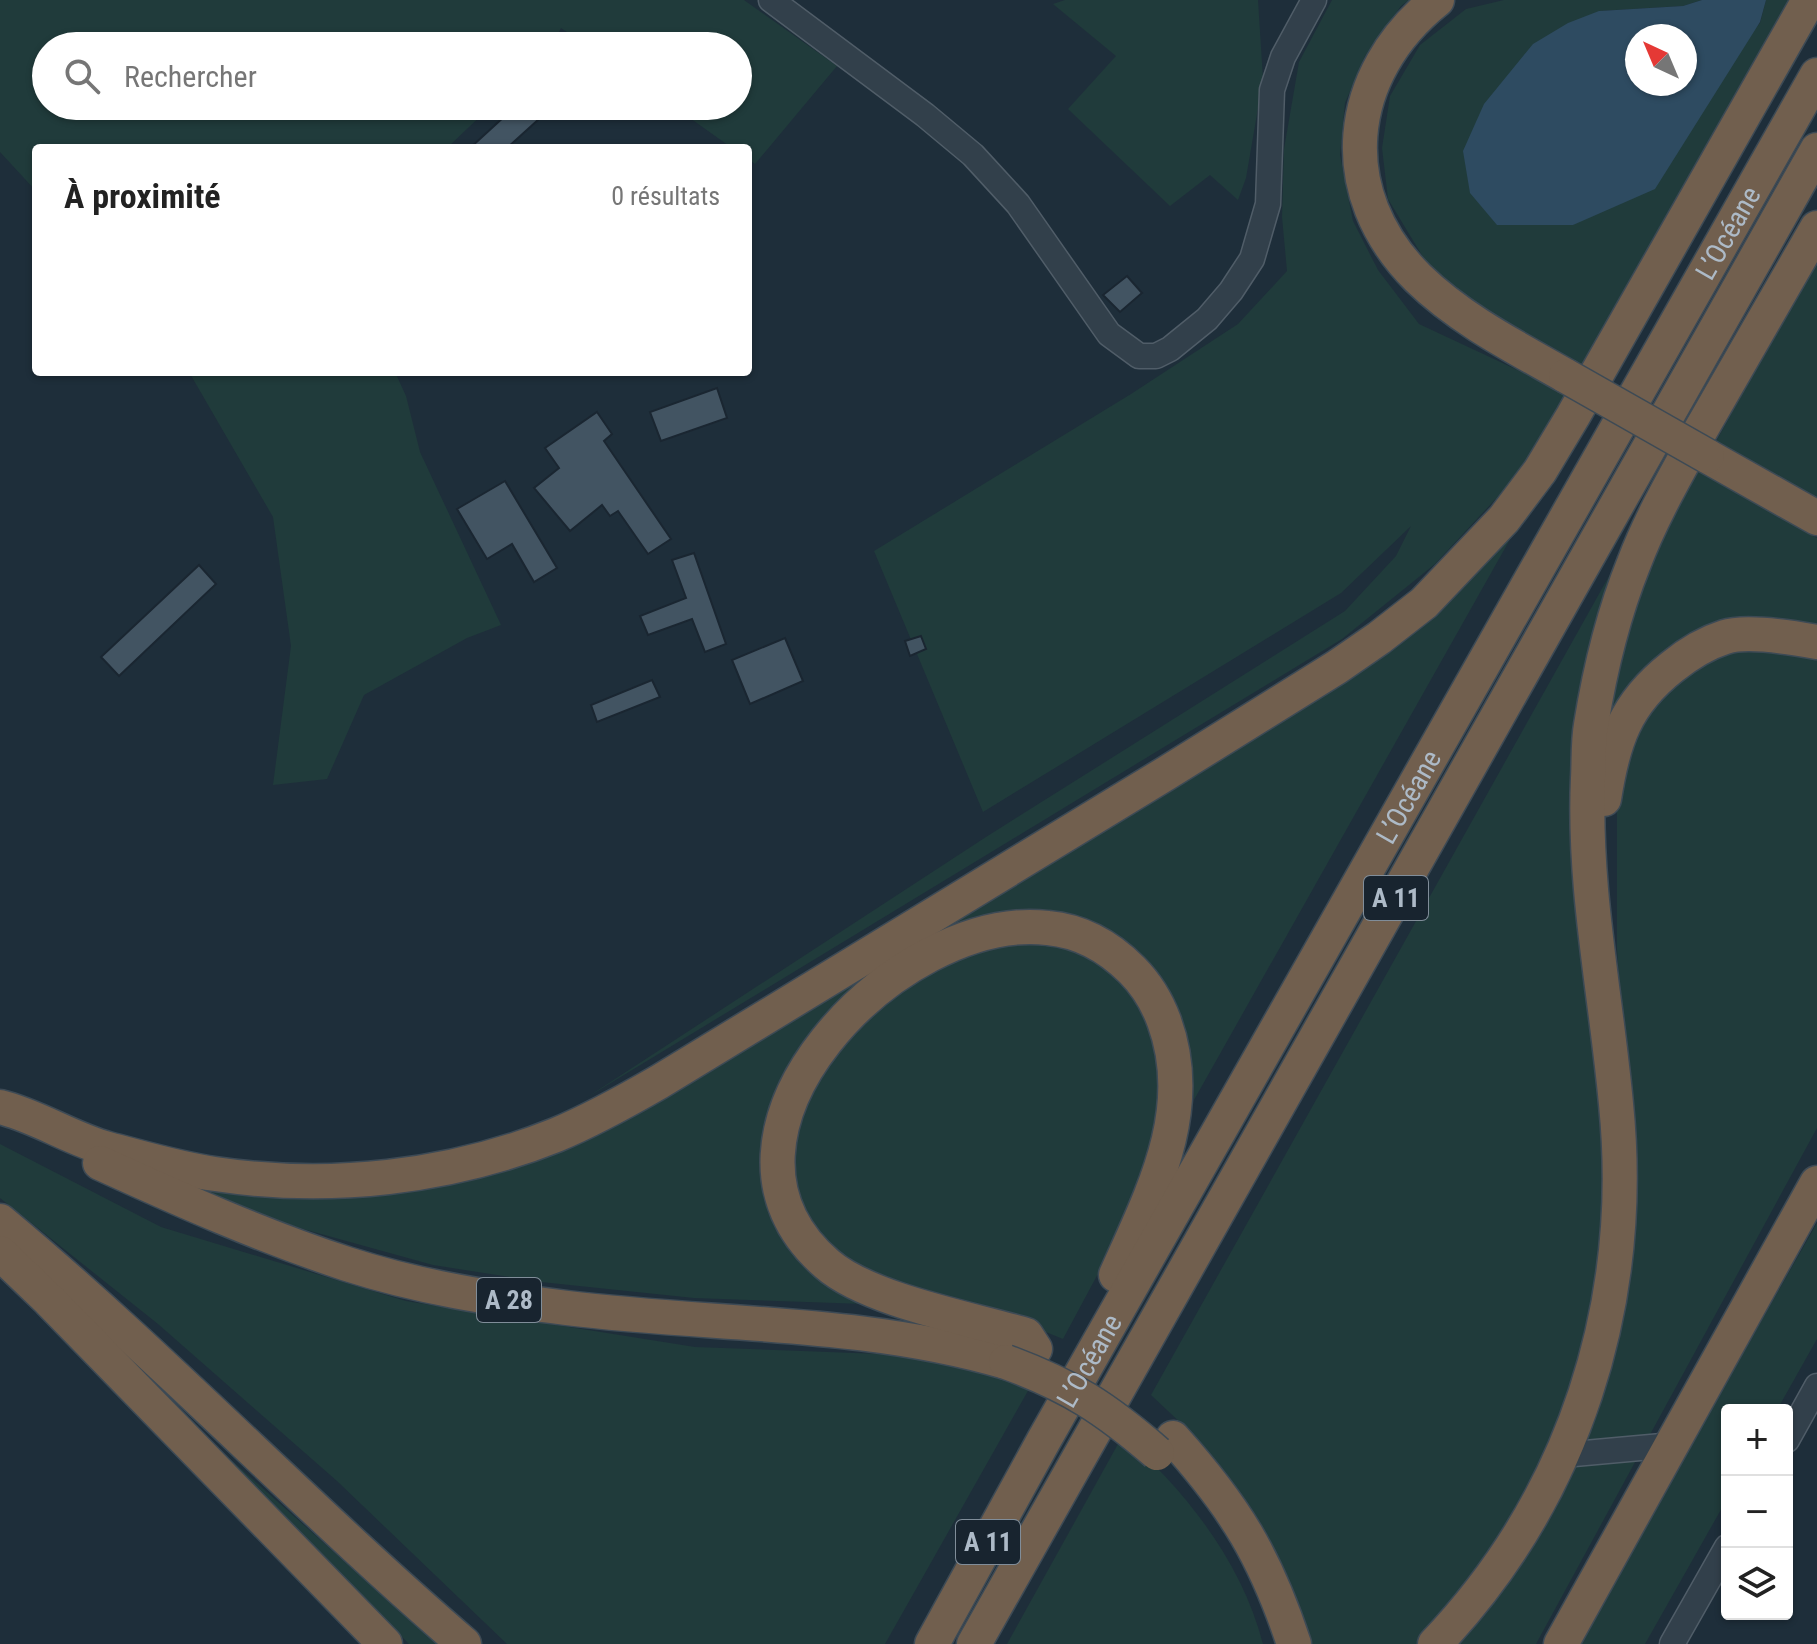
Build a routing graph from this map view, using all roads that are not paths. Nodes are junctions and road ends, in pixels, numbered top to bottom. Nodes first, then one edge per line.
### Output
1 (771, 0) edge
2 (1314, 0) edge
3 (1437, 0) edge
4 (1809, 0) edge
5 (1817, 75) edge
6 (1817, 150) edge
7 (1817, 228) edge
8 (1817, 518) edge
9 (1817, 642) edge
10 (1595, 934) junction
11 (0, 1107) edge
12 (0, 1116) edge
13 (1817, 1183) edge
14 (0, 1221) edge
15 (0, 1253) edge
16 (1021, 1347) junction
17 (1817, 1386) edge
18 (1793, 1429) edge
19 (1044, 1440) junction
20 (1673, 1445) junction
21 (1165, 1446) junction
22 (1563, 1455) junction
23 (1726, 1548) edge
24 (385, 1644) edge
25 (464, 1644) edge
26 (932, 1644) edge
27 (974, 1644) edge
28 (1272, 1644) edge
29 (1294, 1644) edge
30 (1435, 1644) edge
31 (1561, 1644) edge
32 (1672, 1644) edge

1 - 2 street
3 - 8 highway, bridge
4 - 11 highway
5 - 19 highway, L’Océane / A 11
6 - 27 highway, L’Océane / A 11
7 - 10 highway
9 - 10 highway
10 - 22 highway
12 - 16 highway, A 28
13 - 20 highway
14 - 25 highway
15 - 24 highway
16 - 19 highway
16 - 21 highway, bridge
17 - 18 street
19 - 26 highway, L’Océane / A 11
20 - 22 street
20 - 31 highway
21 - 28 highway
21 - 29 highway
22 - 30 highway
23 - 32 street

